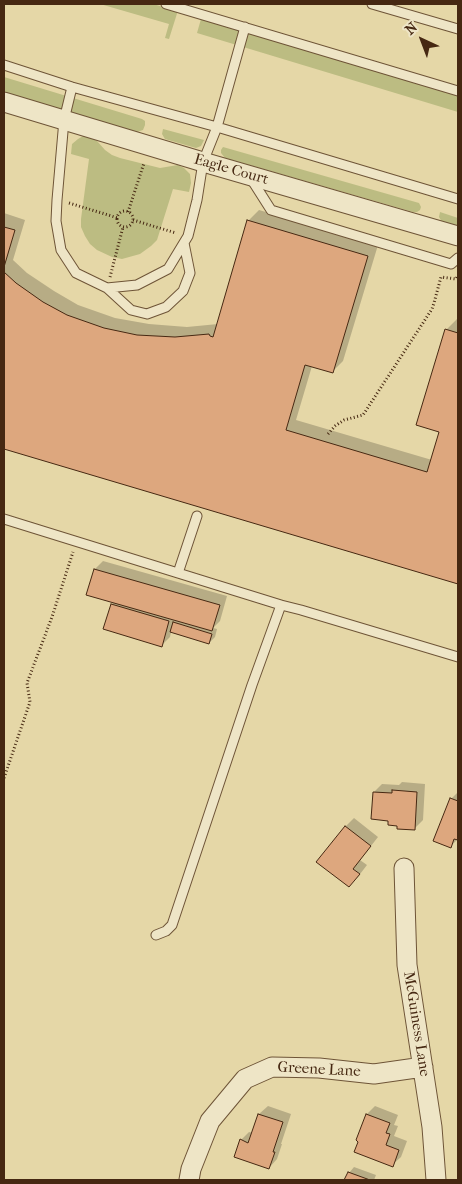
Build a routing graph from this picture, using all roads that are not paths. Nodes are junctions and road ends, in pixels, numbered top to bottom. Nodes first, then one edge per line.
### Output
1 (166, 4) edge
2 (372, 4) edge
3 (245, 27) junction
4 (458, 29) edge
5 (4, 66) edge
6 (72, 87) junction
7 (458, 90) edge
8 (4, 102) edge
9 (64, 120) junction
10 (218, 126) junction
11 (203, 162) junction
12 (248, 175) junction
13 (458, 199) edge
14 (458, 236) edge
15 (186, 240) junction
16 (458, 258) edge
17 (107, 288) junction
18 (197, 516) dead end
19 (4, 519) edge
20 (178, 573) junction
21 (282, 605) junction
22 (458, 657) edge
23 (404, 868) dead end
24 (156, 935) dead end
25 (423, 1067) junction
26 (189, 1180) edge
27 (436, 1180) edge

1 - 3 lane
2 - 4 lane
3 - 7 lane
3 - 10 lane
5 - 6 lane
6 - 9 lane
6 - 10 lane
8 - 9 street, Eagle Court
9 - 11 street, Eagle Court
9 - 17 lane
10 - 11 lane
10 - 13 lane
11 - 12 street, Eagle Court
11 - 15 lane
12 - 14 street, Eagle Court
12 - 16 lane
15 - 17 lane
15 - 17 lane
18 - 20 lane
19 - 20 lane
20 - 21 lane
21 - 22 lane
21 - 24 lane
23 - 25 street, McGuiness Lane
25 - 26 street, Greene Lane
25 - 27 street, McGuiness Lane

